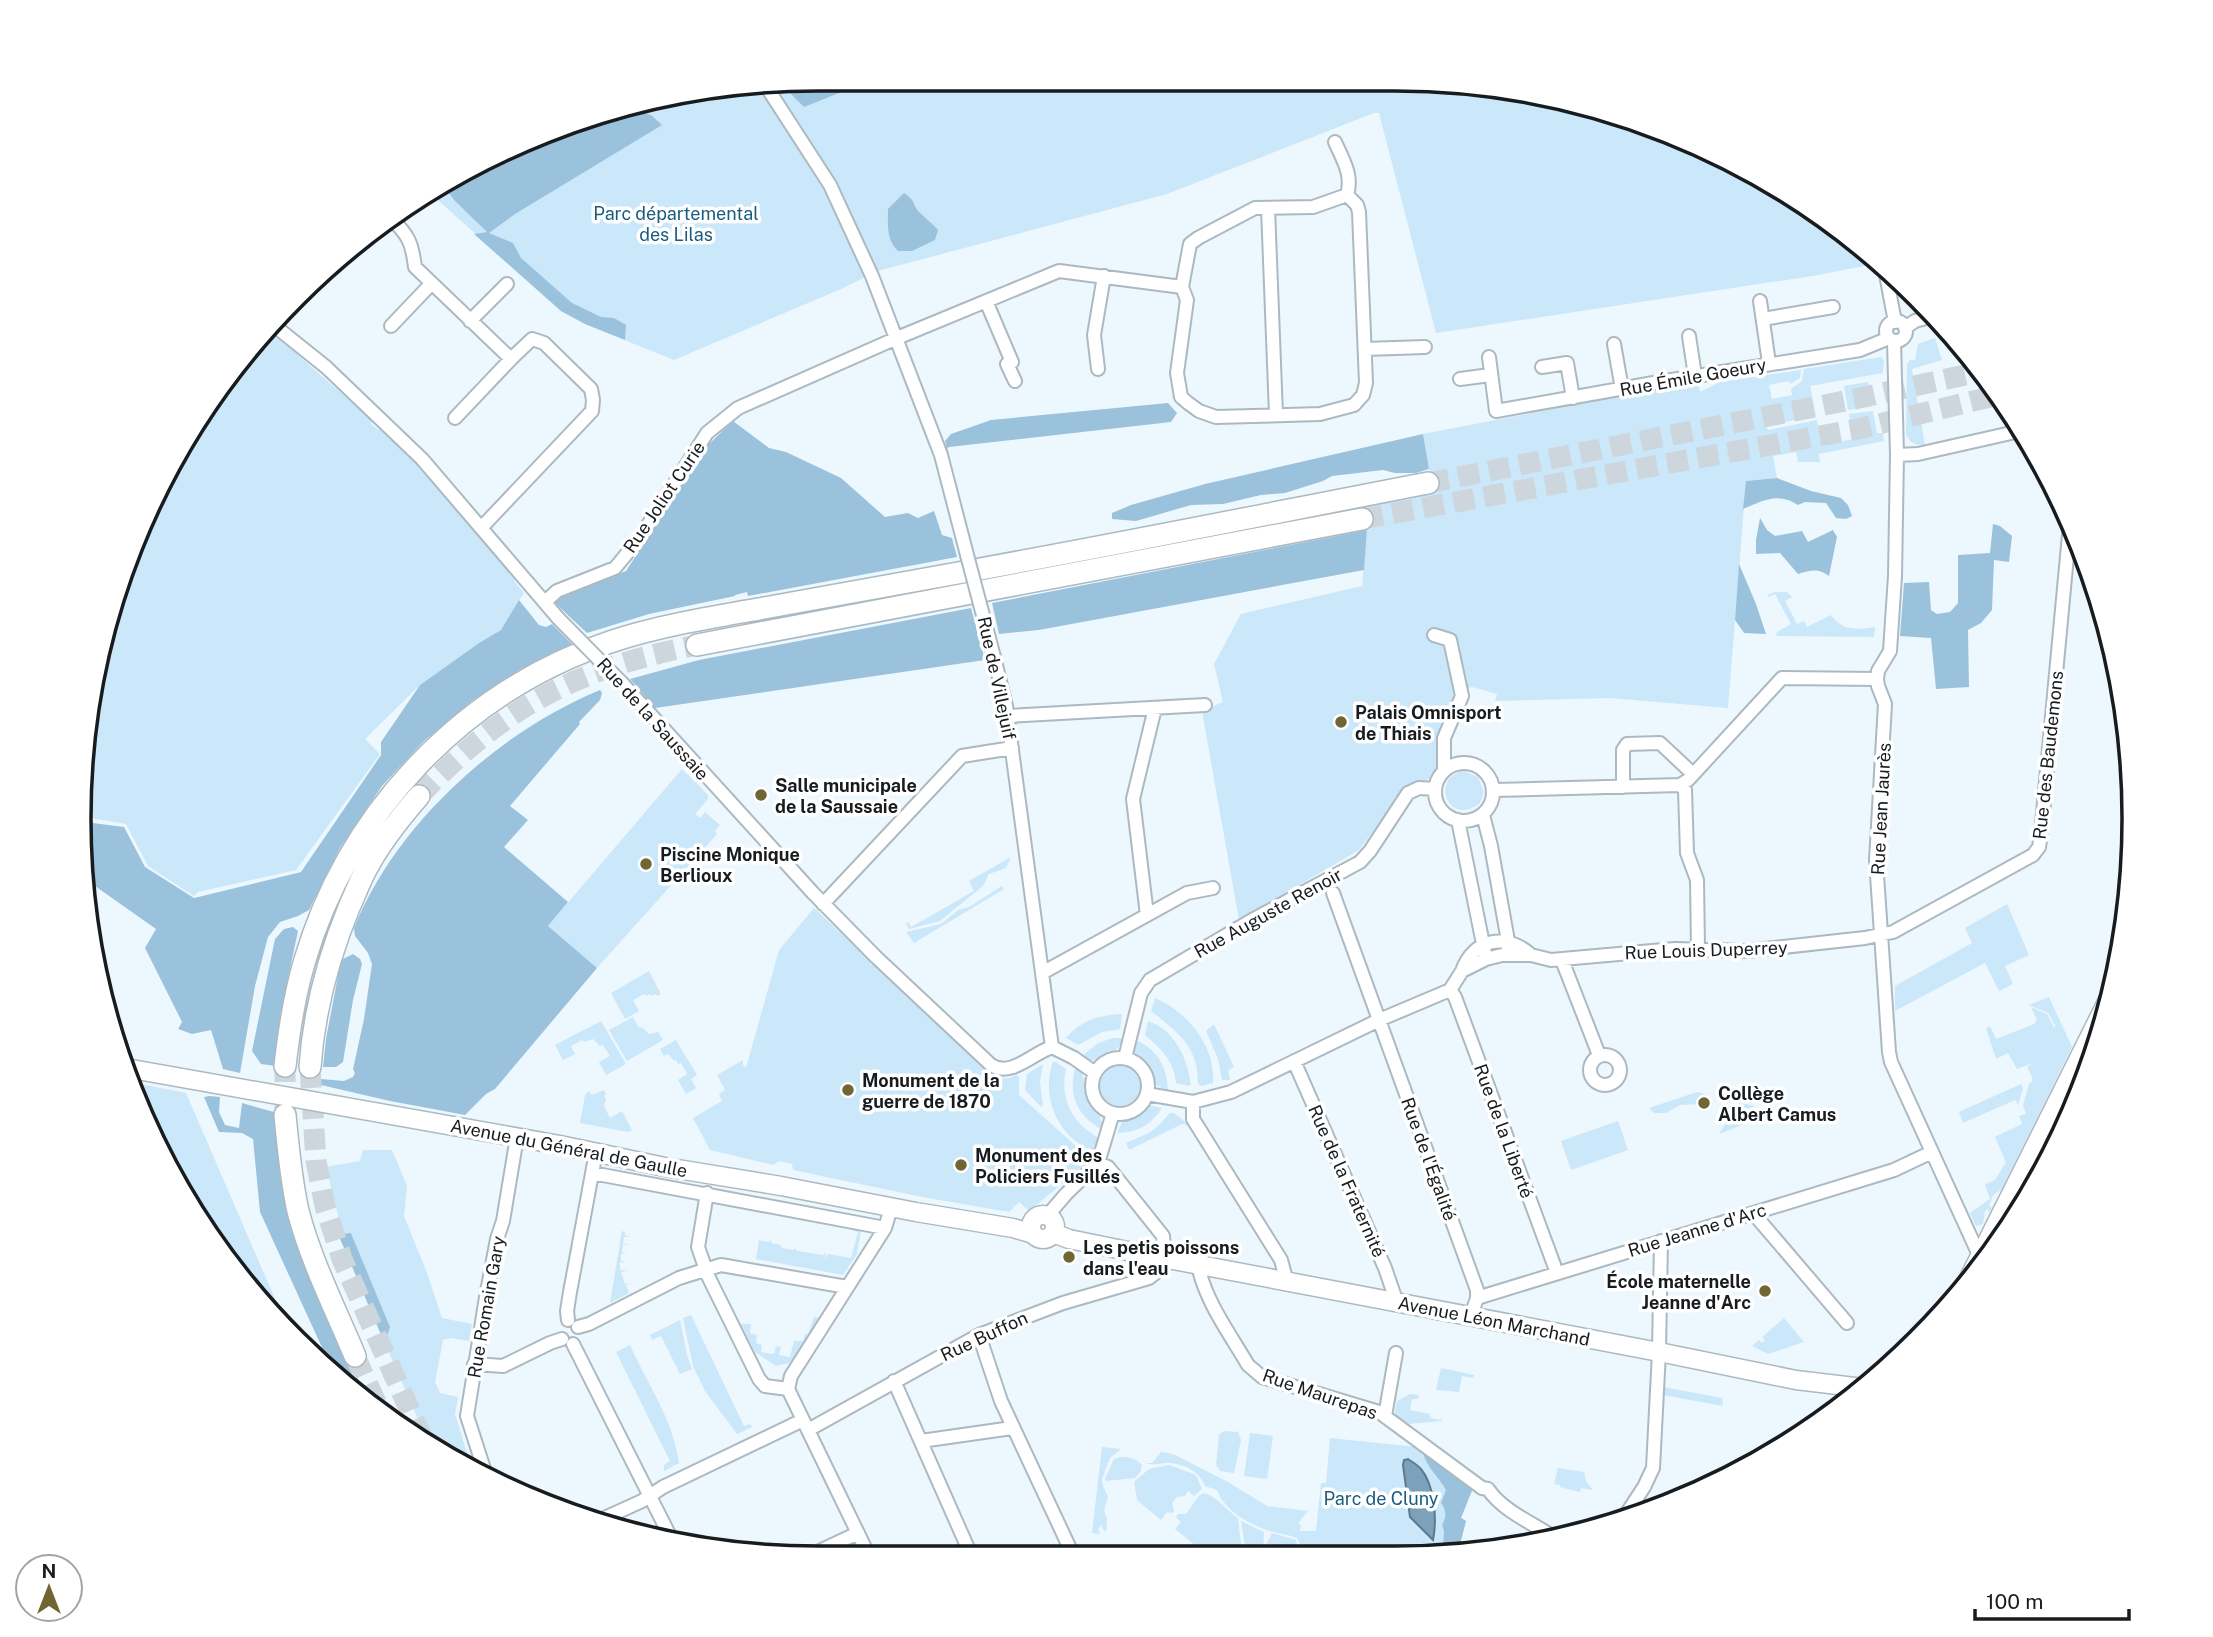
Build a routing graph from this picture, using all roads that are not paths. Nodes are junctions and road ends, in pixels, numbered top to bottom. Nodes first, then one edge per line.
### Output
1 (771, 93) edge
2 (1335, 142) dead end
3 (1347, 195) junction
4 (1268, 208) junction
5 (398, 225) edge
6 (1104, 276) junction
7 (431, 284) junction
8 (507, 284) dead end
9 (1182, 287) junction
10 (1890, 287) edge
11 (986, 301) junction
12 (1760, 301) dead end
13 (1833, 307) dead end
14 (1763, 319) junction
15 (1923, 319) edge
16 (470, 321) junction
17 (1900, 325) junction
18 (391, 326) dead end
19 (280, 330) edge
20 (1689, 336) dead end
21 (897, 338) junction
22 (1892, 340) junction
23 (1614, 344) dead end
24 (1425, 347) dead end
25 (1365, 349) junction
26 (1489, 357) dead end
27 (511, 359) junction
28 (1769, 363) junction
29 (1542, 367) dead end
30 (1098, 369) dead end
31 (1490, 375) junction
32 (1695, 376) junction
33 (1461, 379) dead end
34 (1015, 381) dead end
35 (1622, 389) junction
36 (1573, 398) junction
37 (1276, 415) junction
38 (455, 418) dead end
39 (2011, 433) edge
40 (1897, 455) junction
41 (1428, 483) tunnel mouth
42 (1362, 519) tunnel mouth
43 (481, 528) junction
44 (2068, 543) edge
45 (545, 602) junction
46 (1434, 635) dead end
47 (697, 645) tunnel mouth
48 (1877, 679) junction
49 (1205, 705) dead end
50 (1155, 708) junction
51 (1007, 716) junction
52 (1012, 748) junction
53 (1444, 770) junction
54 (1693, 774) junction
55 (1680, 785) junction
56 (1623, 787) junction
57 (1435, 789) junction
58 (1494, 790) junction
59 (419, 796) tunnel mouth
60 (1483, 815) junction
61 (1458, 820) junction
62 (1213, 888) dead end
63 (1333, 893) dead end
64 (823, 904) junction
65 (1147, 915) junction
66 (1881, 935) junction
67 (1508, 948) junction
68 (1698, 949) junction
69 (1484, 952) junction
70 (1562, 960) junction
71 (1042, 973) junction
72 (1450, 990) junction
73 (1379, 1020) junction
74 (2086, 1044) edge
75 (1052, 1047) junction
76 (1599, 1055) dead end
77 (1125, 1058) junction
78 (1294, 1060) junction
79 (285, 1066) tunnel mouth
80 (310, 1066) tunnel mouth
81 (136, 1070) edge
82 (1094, 1073) junction
83 (1147, 1094) junction
84 (1193, 1102) junction
85 (1113, 1114) junction
86 (285, 1115) tunnel mouth
87 (517, 1137) junction
88 (596, 1152) junction
89 (1932, 1152) junction
90 (1098, 1163) junction
91 (592, 1172) junction
92 (707, 1193) junction
93 (891, 1208) junction
94 (1754, 1214) junction
95 (1038, 1223) junction
96 (1996, 1227) edge
97 (886, 1228) junction
98 (1661, 1241) junction
99 (1978, 1252) edge
100 (1163, 1258) junction
101 (1198, 1265) junction
102 (705, 1269) junction
103 (1557, 1273) junction
104 (1287, 1282) junction
105 (846, 1287) junction
106 (1478, 1298) junction
107 (1397, 1303) junction
108 (1471, 1316) junction
109 (573, 1323) junction
110 (1847, 1323) dead end
111 (978, 1335) junction
112 (568, 1342) junction
113 (1660, 1352) junction
114 (1396, 1353) dead end
115 (355, 1356) tunnel mouth
116 (474, 1364) junction
117 (894, 1381) junction
118 (1825, 1385) junction
119 (1848, 1387) edge
120 (788, 1389) junction
121 (1841, 1393) edge
122 (1385, 1416) junction
123 (805, 1425) junction
124 (1012, 1428) junction
125 (921, 1441) junction
126 (482, 1463) edge
127 (650, 1496) junction
128 (1632, 1506) edge
129 (611, 1515) edge
130 (667, 1530) edge
131 (1543, 1530) edge
132 (858, 1533) junction
133 (830, 1546) edge
134 (864, 1546) edge
135 (967, 1546) edge
136 (1069, 1546) edge

1 - 21 street, Rue de Villejuif
2 - 3 street
3 - 4 street
3 - 25 street
4 - 9 street
4 - 37 street
5 - 7 street
6 - 9 street, Rue Joliot Curie
6 - 11 street, Rue Joliot Curie
6 - 30 street
7 - 16 street
7 - 18 street
8 - 16 street
9 - 37 street
10 - 17 street
11 - 21 street, Rue Joliot Curie
11 - 34 street
12 - 14 street
13 - 14 street
14 - 28 street
15 - 17 street
16 - 27 street
17 - 22 street
19 - 43 street, Rue de la Saussaie
20 - 32 street
21 - 45 street, Rue Joliot Curie
21 - 51 street, Rue de Villejuif, bridge
22 - 28 street, Rue Émile Goeury
22 - 40 street
23 - 35 street
24 - 25 street
25 - 37 street
26 - 31 street
27 - 38 street
27 - 43 street
28 - 32 street, Rue Émile Goeury
29 - 36 street
31 - 33 street
31 - 36 street, Rue Émile Goeury
32 - 35 street, Rue Émile Goeury
35 - 36 street, Rue Émile Goeury
39 - 40 street
40 - 48 street
41 - 79 highway
42 - 47 highway
43 - 45 street, Rue de la Saussaie
44 - 66 street, Rue des Baudemons
45 - 64 street, Rue de la Saussaie, bridge
46 - 53 street
48 - 54 street
48 - 66 street, Rue Jean Jaurès
49 - 50 street
50 - 51 street
50 - 65 street
51 - 52 street, Rue de Villejuif
52 - 64 street
52 - 71 street, Rue de Villejuif
53 - 57 street
53 - 58 street
54 - 55 street
54 - 56 street
55 - 56 street
55 - 68 street
56 - 58 street
57 - 61 street
57 - 77 street, Rue Auguste Renoir
58 - 60 street
59 - 80 highway
60 - 61 street
60 - 67 street
61 - 69 street
62 - 65 street
63 - 73 street, Rue de l'Égalité
64 - 75 street, Rue de la Saussaie
65 - 71 street
66 - 68 street, Rue Louis Duperrey
66 - 89 street, Rue Jean Jaurès
67 - 69 street
67 - 70 street, Rue Louis Duperrey
68 - 70 street, Rue Louis Duperrey
69 - 72 street
70 - 76 street
71 - 75 street, Rue de Villejuif
72 - 73 street
72 - 103 street, Rue de la Liberté
73 - 78 street
73 - 106 street, Rue de l'Égalité
74 - 96 main road
75 - 82 street
77 - 82 street
77 - 83 street
78 - 84 street
78 - 107 street, Rue de la Fraternité
81 - 87 main road, Avenue du Général de Gaulle
82 - 85 street
83 - 84 street
83 - 85 street
84 - 104 street
85 - 90 street
86 - 115 highway
87 - 88 main road, Avenue du Général de Gaulle
87 - 116 street, Rue Romain Gary
88 - 91 street
88 - 93 main road, Avenue du Général de Gaulle
89 - 94 street, Rue Jeanne d'Arc
89 - 99 street, Rue Jean Jaurès
90 - 95 street
90 - 100 street
91 - 92 street
91 - 109 street
92 - 97 street
92 - 102 street
93 - 95 main road, Avenue du Général de Gaulle
93 - 97 street
94 - 98 street, Rue Jeanne d'Arc
94 - 110 street
95 - 100 main road, Avenue Léon Marchand
97 - 105 street
98 - 103 street, Rue Jeanne d'Arc
98 - 113 street
100 - 101 main road, Avenue Léon Marchand
100 - 111 street, Rue Buffon
101 - 104 main road, Avenue Léon Marchand
101 - 122 street, Rue Maurepas
102 - 105 street
102 - 109 street
102 - 120 street
103 - 106 street, Rue Jeanne d'Arc
104 - 107 main road, Avenue Léon Marchand
105 - 120 street
106 - 108 street
107 - 108 main road, Avenue Léon Marchand
108 - 113 main road, Avenue Léon Marchand
109 - 112 street
111 - 117 street, Rue Buffon
111 - 124 street
112 - 116 street
112 - 127 street
113 - 118 main road, Avenue Léon Marchand
113 - 128 street
114 - 122 street
116 - 126 street, Rue Romain Gary
117 - 123 street, Rue Buffon
117 - 125 street
118 - 119 main road, Avenue Léon Marchand
118 - 121 main road, Avenue Léon Marchand
120 - 123 street
122 - 131 street, Rue Maurepas
123 - 127 street, Rue Buffon
123 - 132 street
124 - 125 street
124 - 136 street
125 - 135 street
127 - 129 street, Rue Buffon
127 - 130 street
132 - 133 street
132 - 134 street

